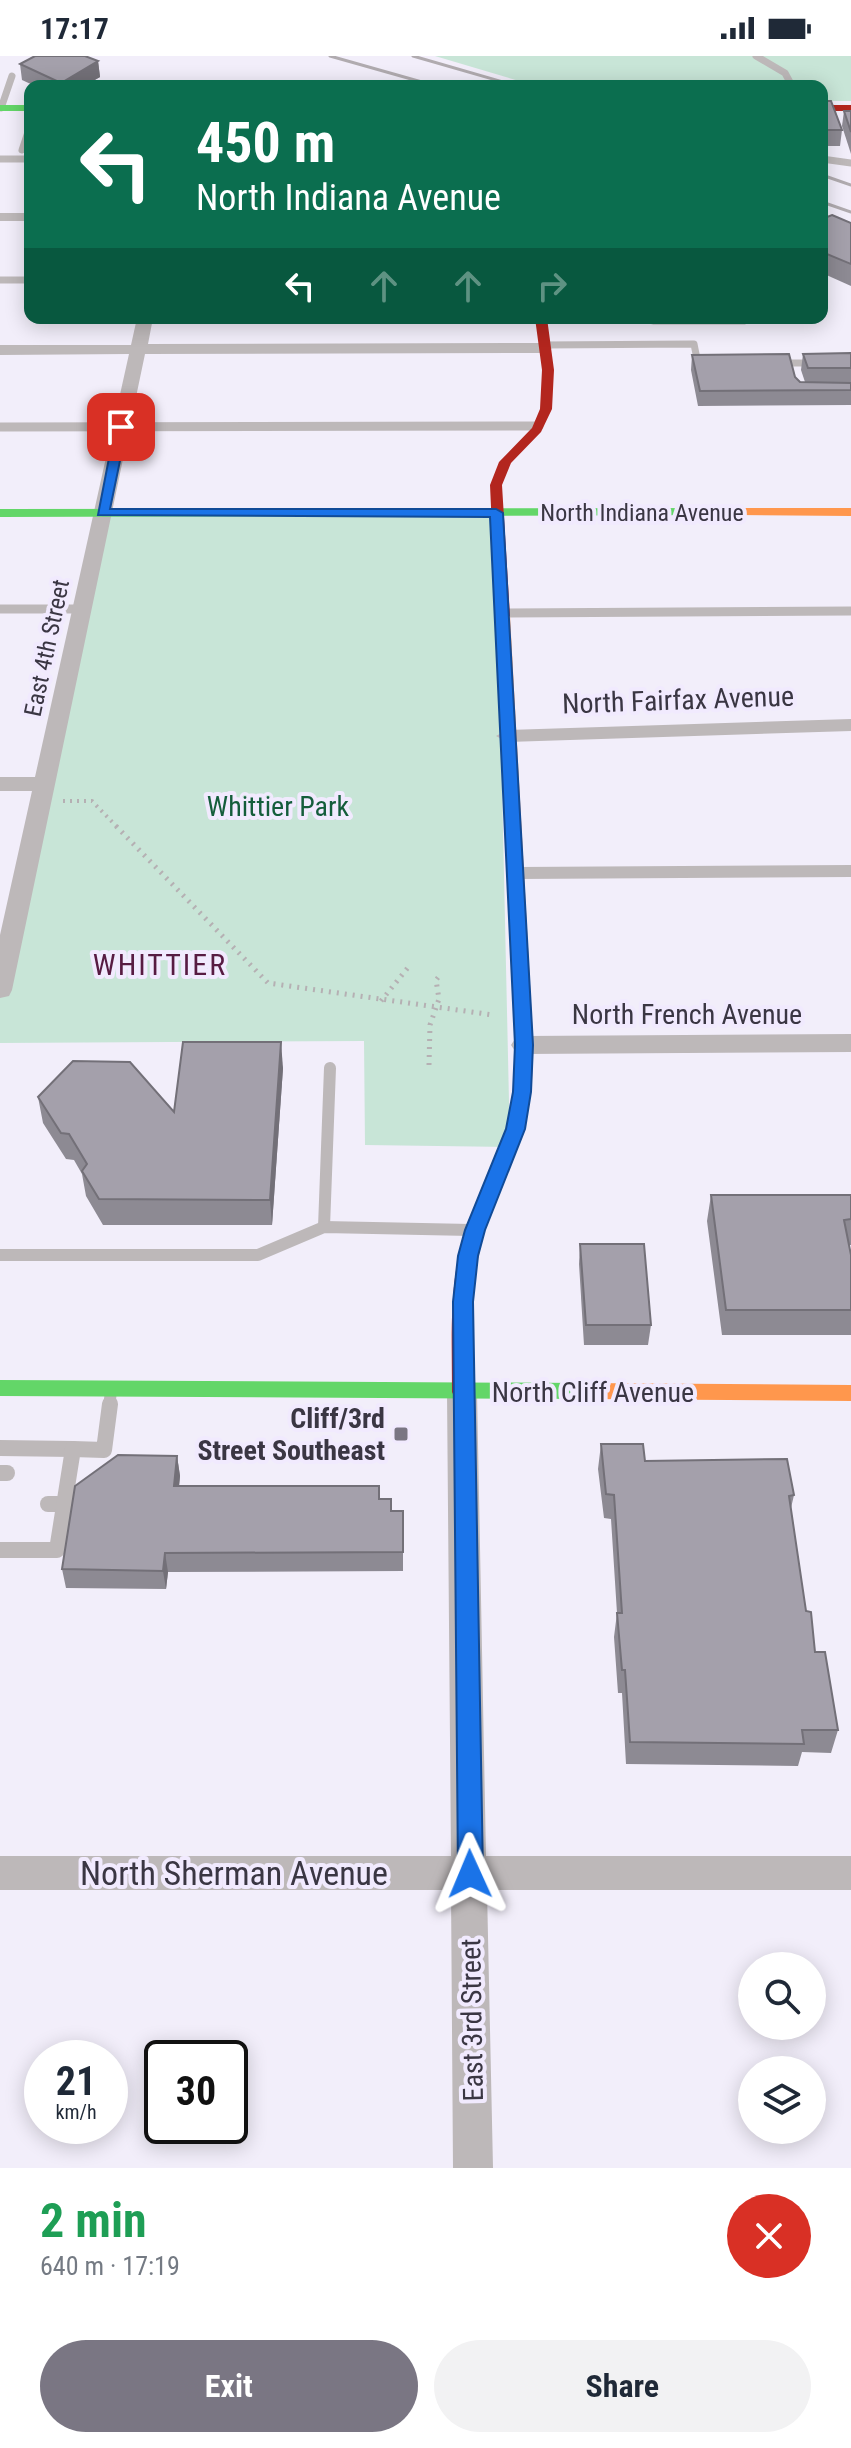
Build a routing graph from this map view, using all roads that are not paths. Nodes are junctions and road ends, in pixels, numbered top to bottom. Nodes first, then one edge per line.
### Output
1 (756, 56) edge
2 (12, 76) dead end
3 (789, 80) edge
4 (1, 108) edge
5 (24, 108) edge
6 (828, 108) edge
7 (851, 108) edge
8 (24, 144) edge
9 (22, 150) dead end
10 (0, 159) edge
11 (24, 159) edge
12 (828, 160) edge
13 (851, 163) edge
14 (0, 217) edge
15 (24, 217) edge
16 (0, 280) edge
17 (24, 280) edge
18 (144, 324) edge
19 (542, 324) edge
20 (544, 346) junction
21 (138, 349) junction
22 (0, 350) edge
23 (714, 363) edge
24 (761, 363) edge
25 (792, 363) junction
26 (822, 363) edge
27 (796, 377) edge
28 (539, 426) junction
29 (0, 427) edge
30 (121, 427) junction
31 (851, 512) edge
32 (0, 513) edge
33 (103, 513) junction
34 (496, 513) junction
35 (0, 609) edge
36 (82, 609) junction
37 (851, 611) edge
38 (501, 613) junction
39 (851, 725) edge
40 (507, 736) junction
41 (0, 784) edge
42 (42, 792) junction
43 (851, 871) edge
44 (514, 873) junction
45 (0, 990) edge
46 (851, 1043) edge
47 (524, 1045) junction
48 (330, 1068) dead end
49 (324, 1227) junction
50 (475, 1230) junction
51 (0, 1255) edge
52 (0, 1388) edge
53 (112, 1389) junction
54 (462, 1392) junction
55 (851, 1393) edge
56 (0, 1448) edge
57 (73, 1449) junction
58 (48, 1504) dead end
59 (64, 1504) junction
60 (0, 1550) edge
61 (0, 1873) edge
62 (851, 1873) edge
63 (470, 1874) junction
64 (473, 2168) edge

1 - 3 lane
2 - 4 lane
4 - 5 street
6 - 7 street
8 - 9 lane
10 - 11 lane
12 - 13 lane
14 - 15 street
16 - 17 lane
18 - 21 street, East 4th Street
19 - 20 street
20 - 21 street
20 - 23 lane
20 - 28 street
21 - 22 street
21 - 30 street, East 4th Street
24 - 25 lane
25 - 26 lane
25 - 27 lane
28 - 30 lane
28 - 34 street, East 3rd Street
29 - 30 lane
30 - 33 street, East 4th Street
31 - 34 street, North Indiana Avenue
32 - 33 street, North Indiana Avenue
33 - 34 street, North Indiana Avenue
33 - 36 street, East 4th Street
34 - 38 street, East 3rd Street
35 - 36 lane
36 - 42 street, East 4th Street
37 - 38 lane
38 - 40 street, East 3rd Street
39 - 40 street, North Fairfax Avenue
40 - 44 street, East 3rd Street
41 - 42 street
42 - 45 street, East 4th Street
43 - 44 lane
44 - 47 street, East 3rd Street
46 - 47 street, North French Avenue
47 - 50 street, East 3rd Street
48 - 49 lane
49 - 50 lane
49 - 51 lane
50 - 54 street, East 3rd Street
52 - 53 street, North Cliff Avenue
53 - 54 street, North Cliff Avenue
53 - 57 lane
54 - 55 street, North Cliff Avenue
54 - 63 street, East 3rd Street
56 - 57 lane
57 - 59 lane
58 - 59 lane
59 - 60 lane
61 - 63 street, North Sherman Avenue
62 - 63 street, North Sherman Avenue
63 - 64 street, East 3rd Street

